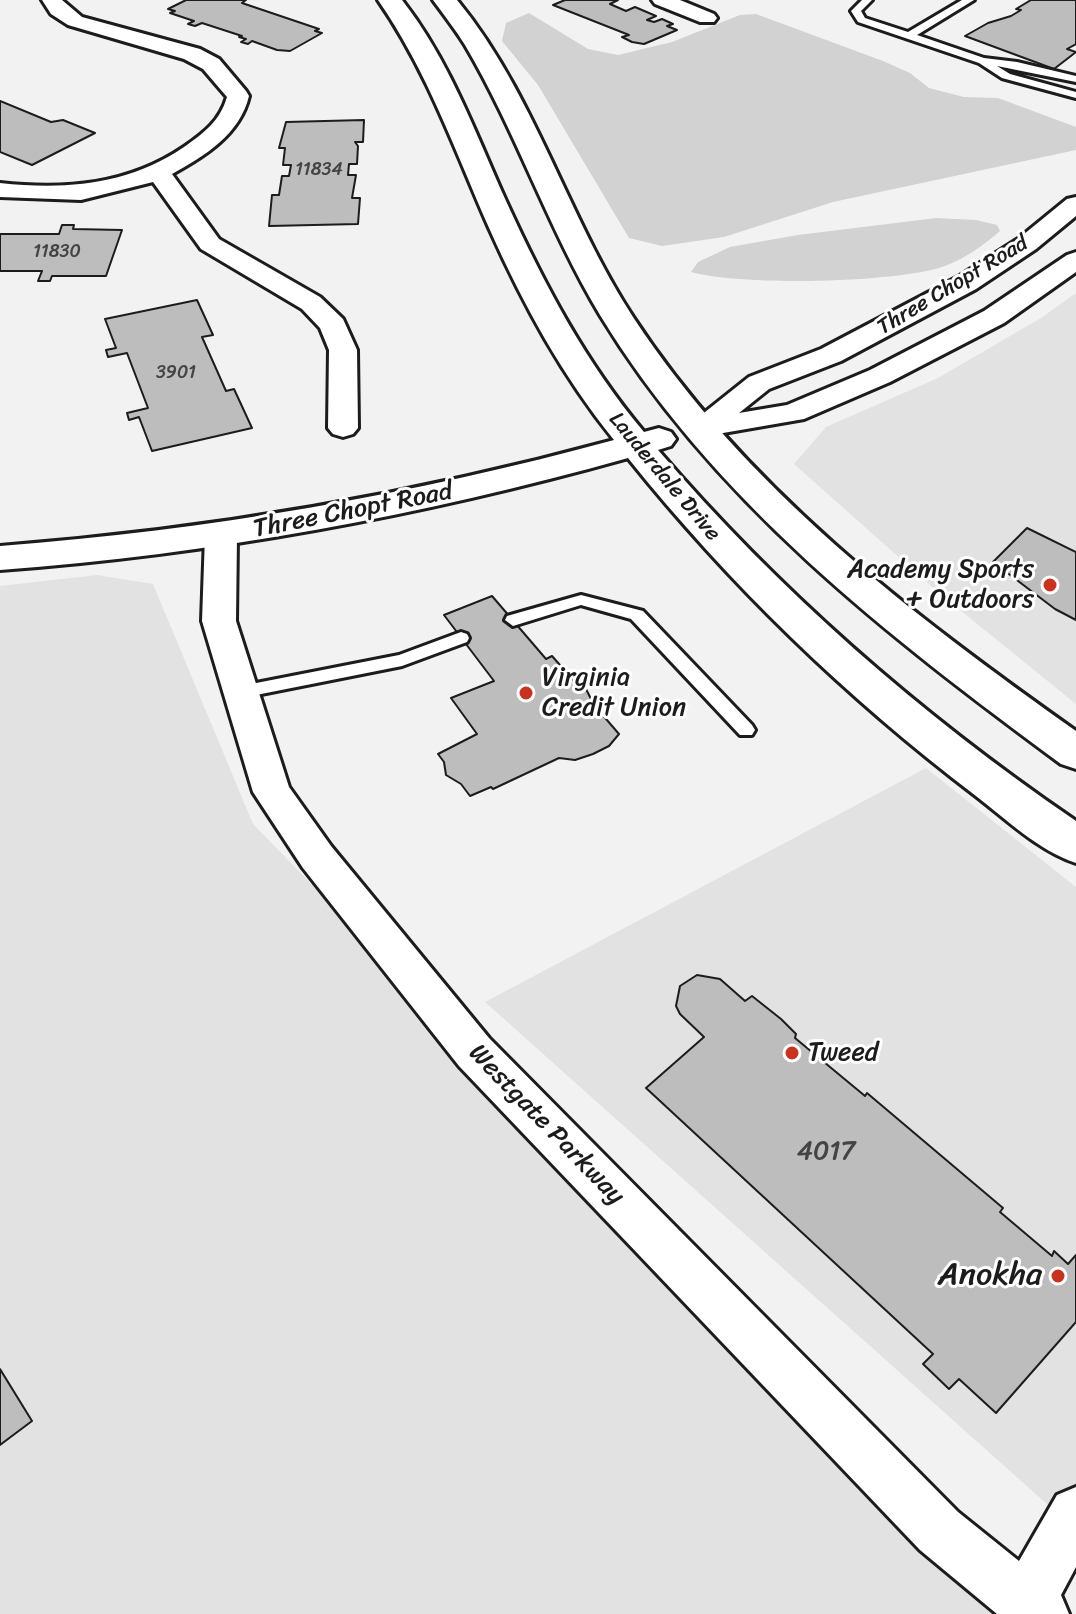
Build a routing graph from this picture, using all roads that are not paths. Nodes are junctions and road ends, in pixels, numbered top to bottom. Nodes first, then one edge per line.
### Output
1 (52, 0) edge
2 (390, 0) edge
3 (445, 0) edge
4 (662, 0) edge
5 (867, 0) edge
6 (969, 0) edge
7 (707, 18) dead end
8 (909, 36) junction
9 (983, 61) junction
10 (1076, 79) edge
11 (1076, 95) edge
12 (159, 173) junction
13 (0, 190) edge
14 (1076, 204) edge
15 (1076, 260) edge
16 (343, 428) dead end
17 (700, 428) junction
18 (636, 445) junction
19 (221, 536) junction
20 (0, 558) edge
21 (513, 620) dead end
22 (461, 638) dead end
23 (241, 692) junction
24 (746, 730) dead end
25 (1076, 753) edge
26 (1076, 845) edge
27 (1076, 1514) edge
28 (1028, 1610) edge

1 - 12 street
2 - 18 main road, Lauderdale Drive
3 - 17 main road
4 - 7 street
5 - 8 lane
6 - 8 lane
8 - 9 lane
9 - 10 lane
9 - 11 lane
12 - 13 street
12 - 16 street
14 - 17 street, Three Chopt Road
15 - 17 street, Three Chopt Road
17 - 18 main road, Three Chopt Road
17 - 25 main road
18 - 19 main road, Three Chopt Road
18 - 26 main road, Lauderdale Drive
19 - 20 main road, Three Chopt Road
19 - 23 street, Westgate Parkway
21 - 24 lane
22 - 23 lane
23 - 28 street, Westgate Parkway
27 - 28 street

